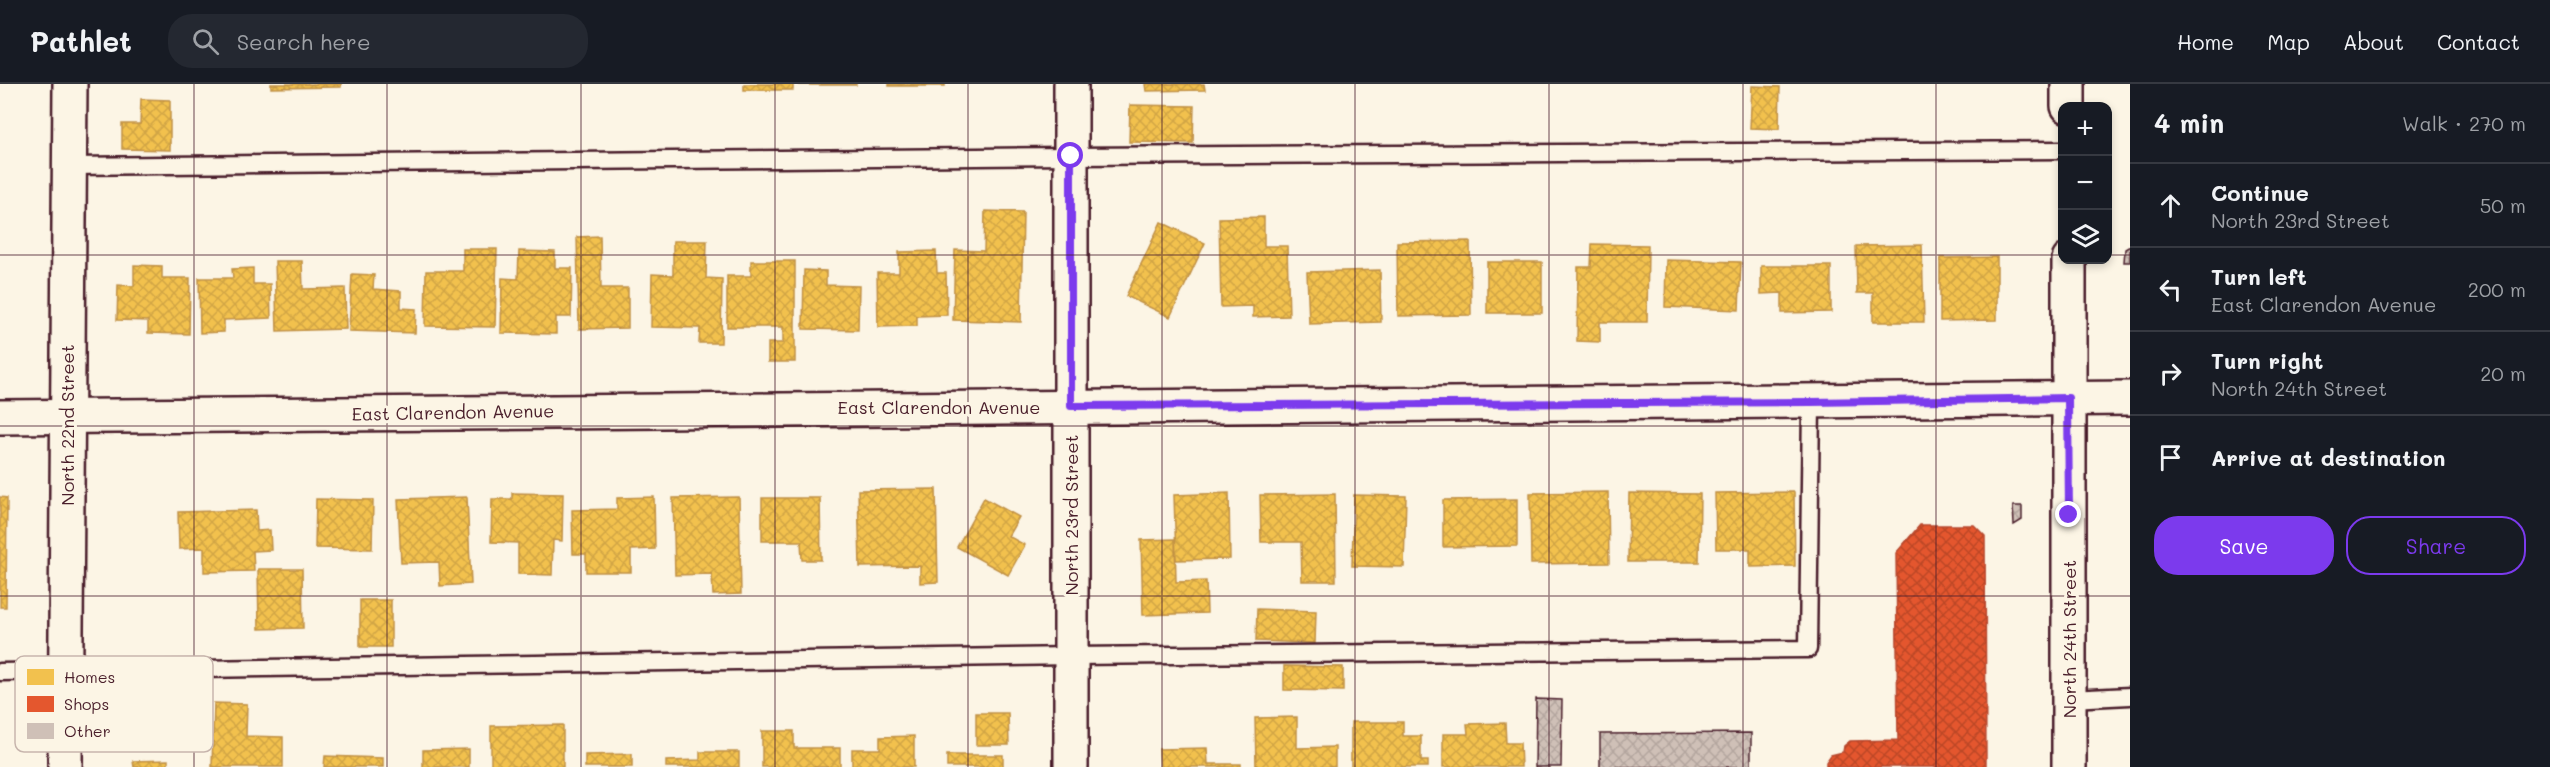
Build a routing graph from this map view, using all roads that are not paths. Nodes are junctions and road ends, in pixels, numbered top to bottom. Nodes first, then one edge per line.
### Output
1 (70, 84) edge
2 (1071, 84) edge
3 (2068, 84) edge
4 (2068, 102) edge
5 (2058, 150) edge
6 (1071, 156) junction
7 (69, 166) junction
8 (2069, 264) edge
9 (2068, 398) junction
10 (2130, 398) edge
11 (1811, 402) junction
12 (1071, 406) junction
13 (0, 417) edge
14 (67, 417) junction
15 (66, 656) edge
16 (1071, 656) junction
17 (213, 670) edge
18 (2130, 696) edge
19 (2069, 699) junction
20 (65, 752) edge
21 (65, 767) edge
22 (1071, 767) edge
23 (2069, 767) edge

1 - 7 street, North 22nd Street
2 - 6 street, North 23rd Street
3 - 4 street
5 - 6 lane
6 - 7 lane
6 - 12 street, North 23rd Street
7 - 14 street, North 22nd Street
8 - 9 street, North 24th Street
9 - 10 street, East Clarendon Avenue
9 - 11 street, East Clarendon Avenue
9 - 19 street, North 24th Street
11 - 12 street, East Clarendon Avenue
11 - 16 lane
12 - 14 street, East Clarendon Avenue
12 - 16 street, North 23rd Street
13 - 14 street, East Clarendon Avenue
14 - 15 street, North 22nd Street
16 - 17 lane
16 - 22 street, North 23rd Street
18 - 19 lane
19 - 23 street, North 24th Street
20 - 21 street, North 22nd Street

